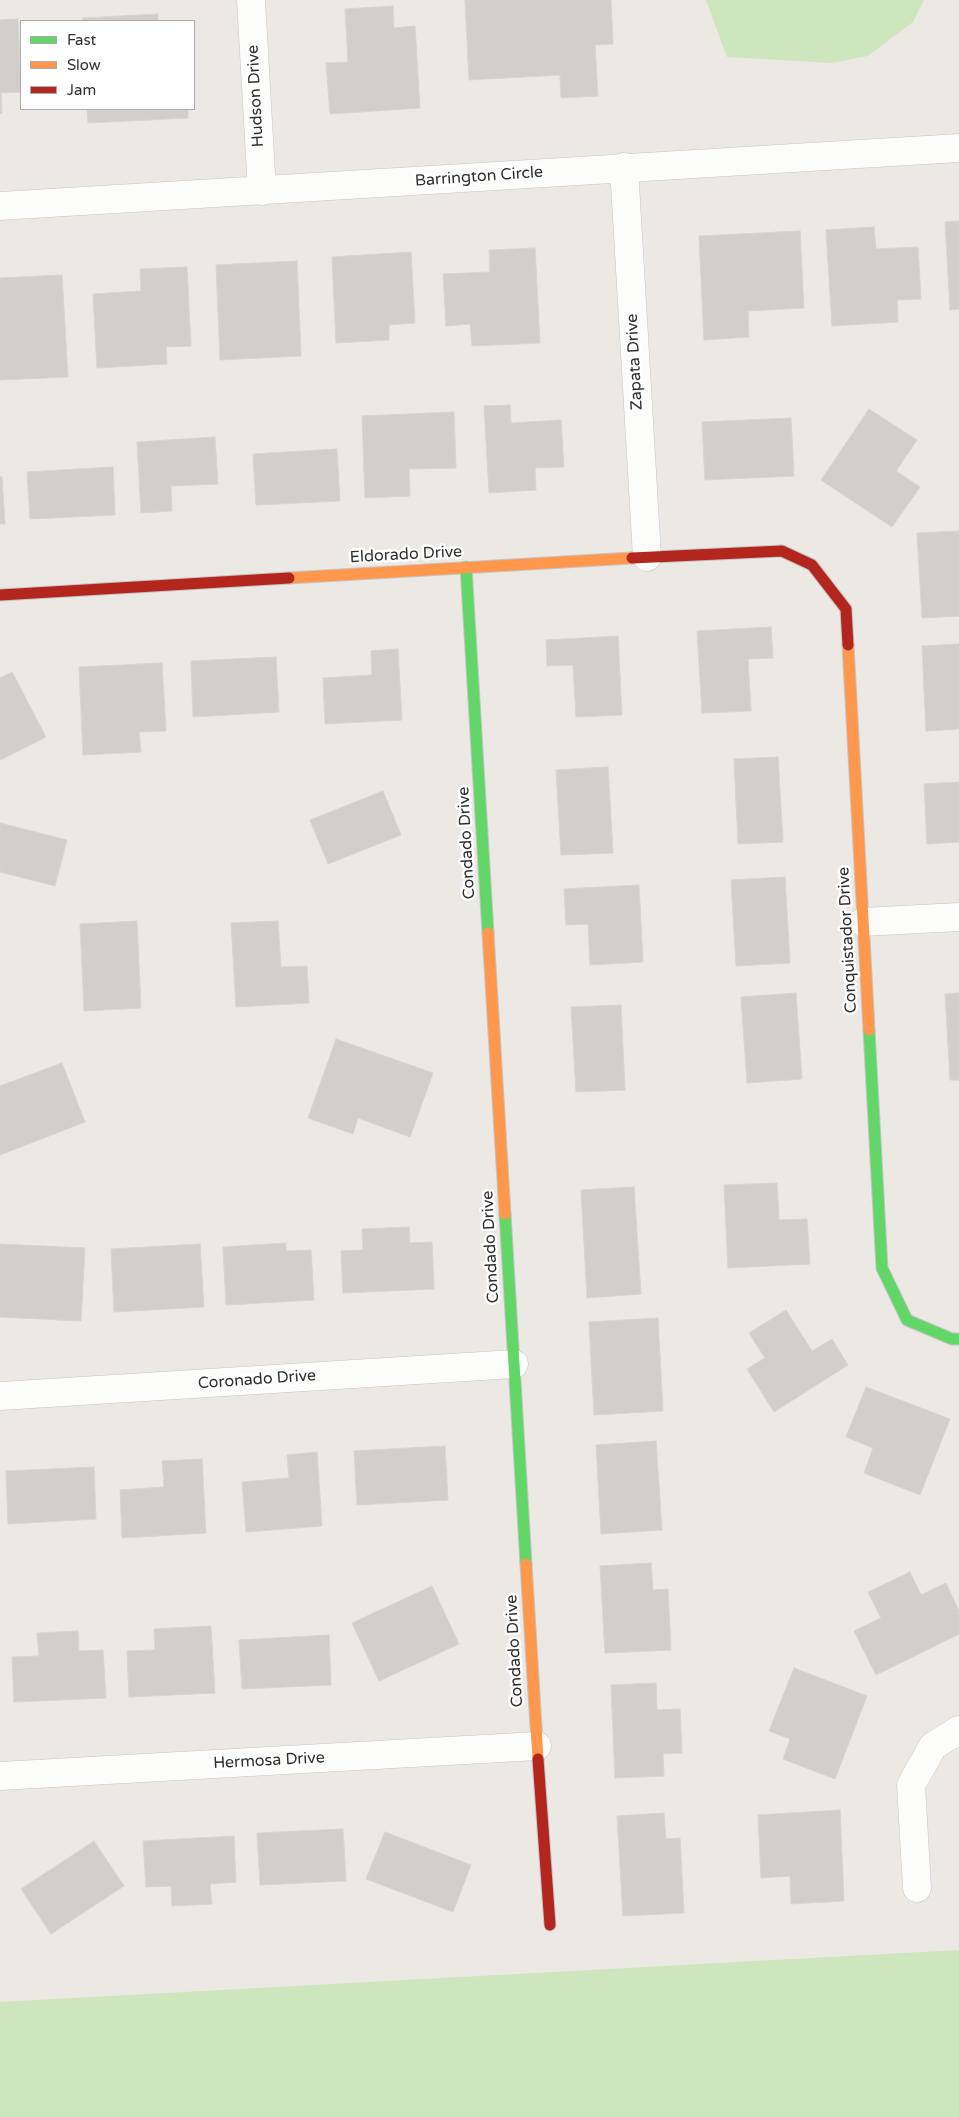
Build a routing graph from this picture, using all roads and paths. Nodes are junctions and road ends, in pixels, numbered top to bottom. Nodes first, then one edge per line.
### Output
1 (251, 0) edge
2 (959, 148) edge
3 (624, 167) junction
4 (262, 191) junction
5 (0, 206) edge
6 (647, 557) junction
7 (812, 564) joint
8 (466, 567) junction
9 (0, 595) edge
10 (959, 916) edge
11 (863, 922) junction
12 (959, 1339) edge
13 (514, 1364) junction
14 (0, 1396) edge
15 (959, 1730) edge
16 (537, 1746) junction
17 (0, 1776) edge
18 (917, 1888) dead end
19 (550, 1925) dead end

1 - 4 street, Hudson Drive
2 - 3 street, Barrington Circle
3 - 4 street, Barrington Circle
3 - 6 street, Zapata Drive
4 - 5 street, Barrington Circle
6 - 7 street, Eldorado Drive
6 - 8 street, Eldorado Drive
7 - 11 street, Conquistador Drive
8 - 9 street, Eldorado Drive
8 - 13 street, Condado Drive
10 - 11 street
11 - 12 street, Conquistador Drive
13 - 14 street, Coronado Drive
13 - 16 street, Condado Drive
15 - 18 street
16 - 17 street, Hermosa Drive
16 - 19 street, Condado Drive

